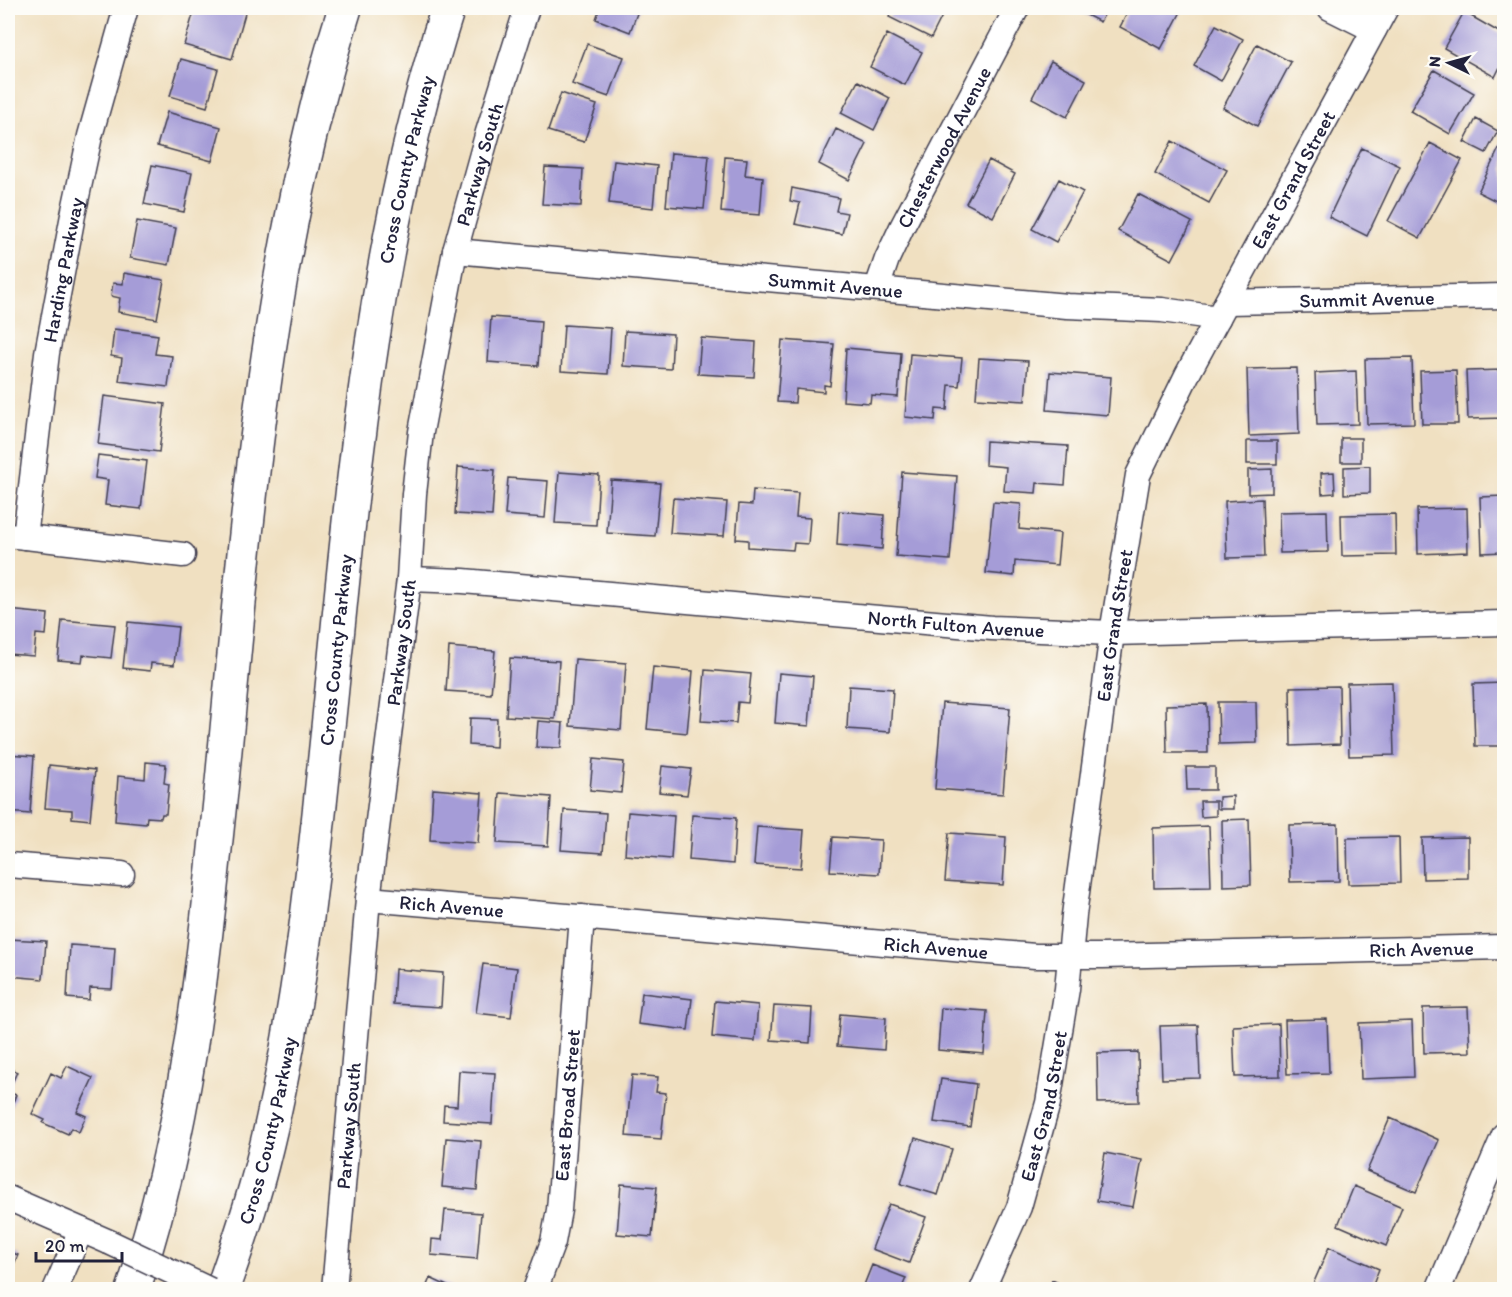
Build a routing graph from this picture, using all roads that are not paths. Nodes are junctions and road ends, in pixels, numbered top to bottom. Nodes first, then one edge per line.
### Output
1 (126, 8) edge
2 (345, 8) edge
3 (448, 8) edge
4 (527, 8) edge
5 (1017, 8) edge
6 (1330, 8) edge
7 (1386, 8) edge
8 (1374, 30) junction
9 (455, 251) junction
10 (877, 288) junction
11 (1504, 296) edge
12 (1222, 310) junction
13 (16, 536) edge
14 (183, 555) dead end
15 (409, 579) junction
16 (1504, 623) edge
17 (1112, 633) junction
18 (8, 865) edge
19 (122, 874) dead end
20 (368, 899) junction
21 (582, 917) junction
22 (1504, 947) edge
23 (1071, 956) junction
24 (1504, 1135) edge
25 (1495, 1184) edge
26 (8, 1198) edge
27 (81, 1230) junction
28 (55, 1290) edge
29 (133, 1290) edge
30 (210, 1290) edge
31 (222, 1290) edge
32 (334, 1290) edge
33 (535, 1290) edge
34 (982, 1290) edge
35 (1438, 1290) edge

1 - 13 street, Harding Parkway
2 - 29 highway
3 - 31 highway, Cross County Parkway
4 - 9 street, Parkway South
5 - 10 street, Chesterwood Avenue
6 - 8 street
7 - 8 street, East Grand Street
8 - 12 street, East Grand Street
9 - 10 street, Summit Avenue
9 - 15 street, Parkway South
10 - 12 street, Summit Avenue
11 - 12 street, Summit Avenue
12 - 17 street, East Grand Street
13 - 14 street
15 - 17 street, North Fulton Avenue
15 - 20 street, Parkway South
16 - 17 street, North Fulton Avenue
17 - 23 street, East Grand Street
18 - 19 street
20 - 21 street, Rich Avenue
20 - 32 street, Parkway South
21 - 23 street, Rich Avenue
21 - 33 street, East Broad Street
22 - 23 street, Rich Avenue
23 - 34 street, East Grand Street
24 - 25 street
25 - 35 street
26 - 27 street
27 - 28 street
27 - 30 street, bridge

